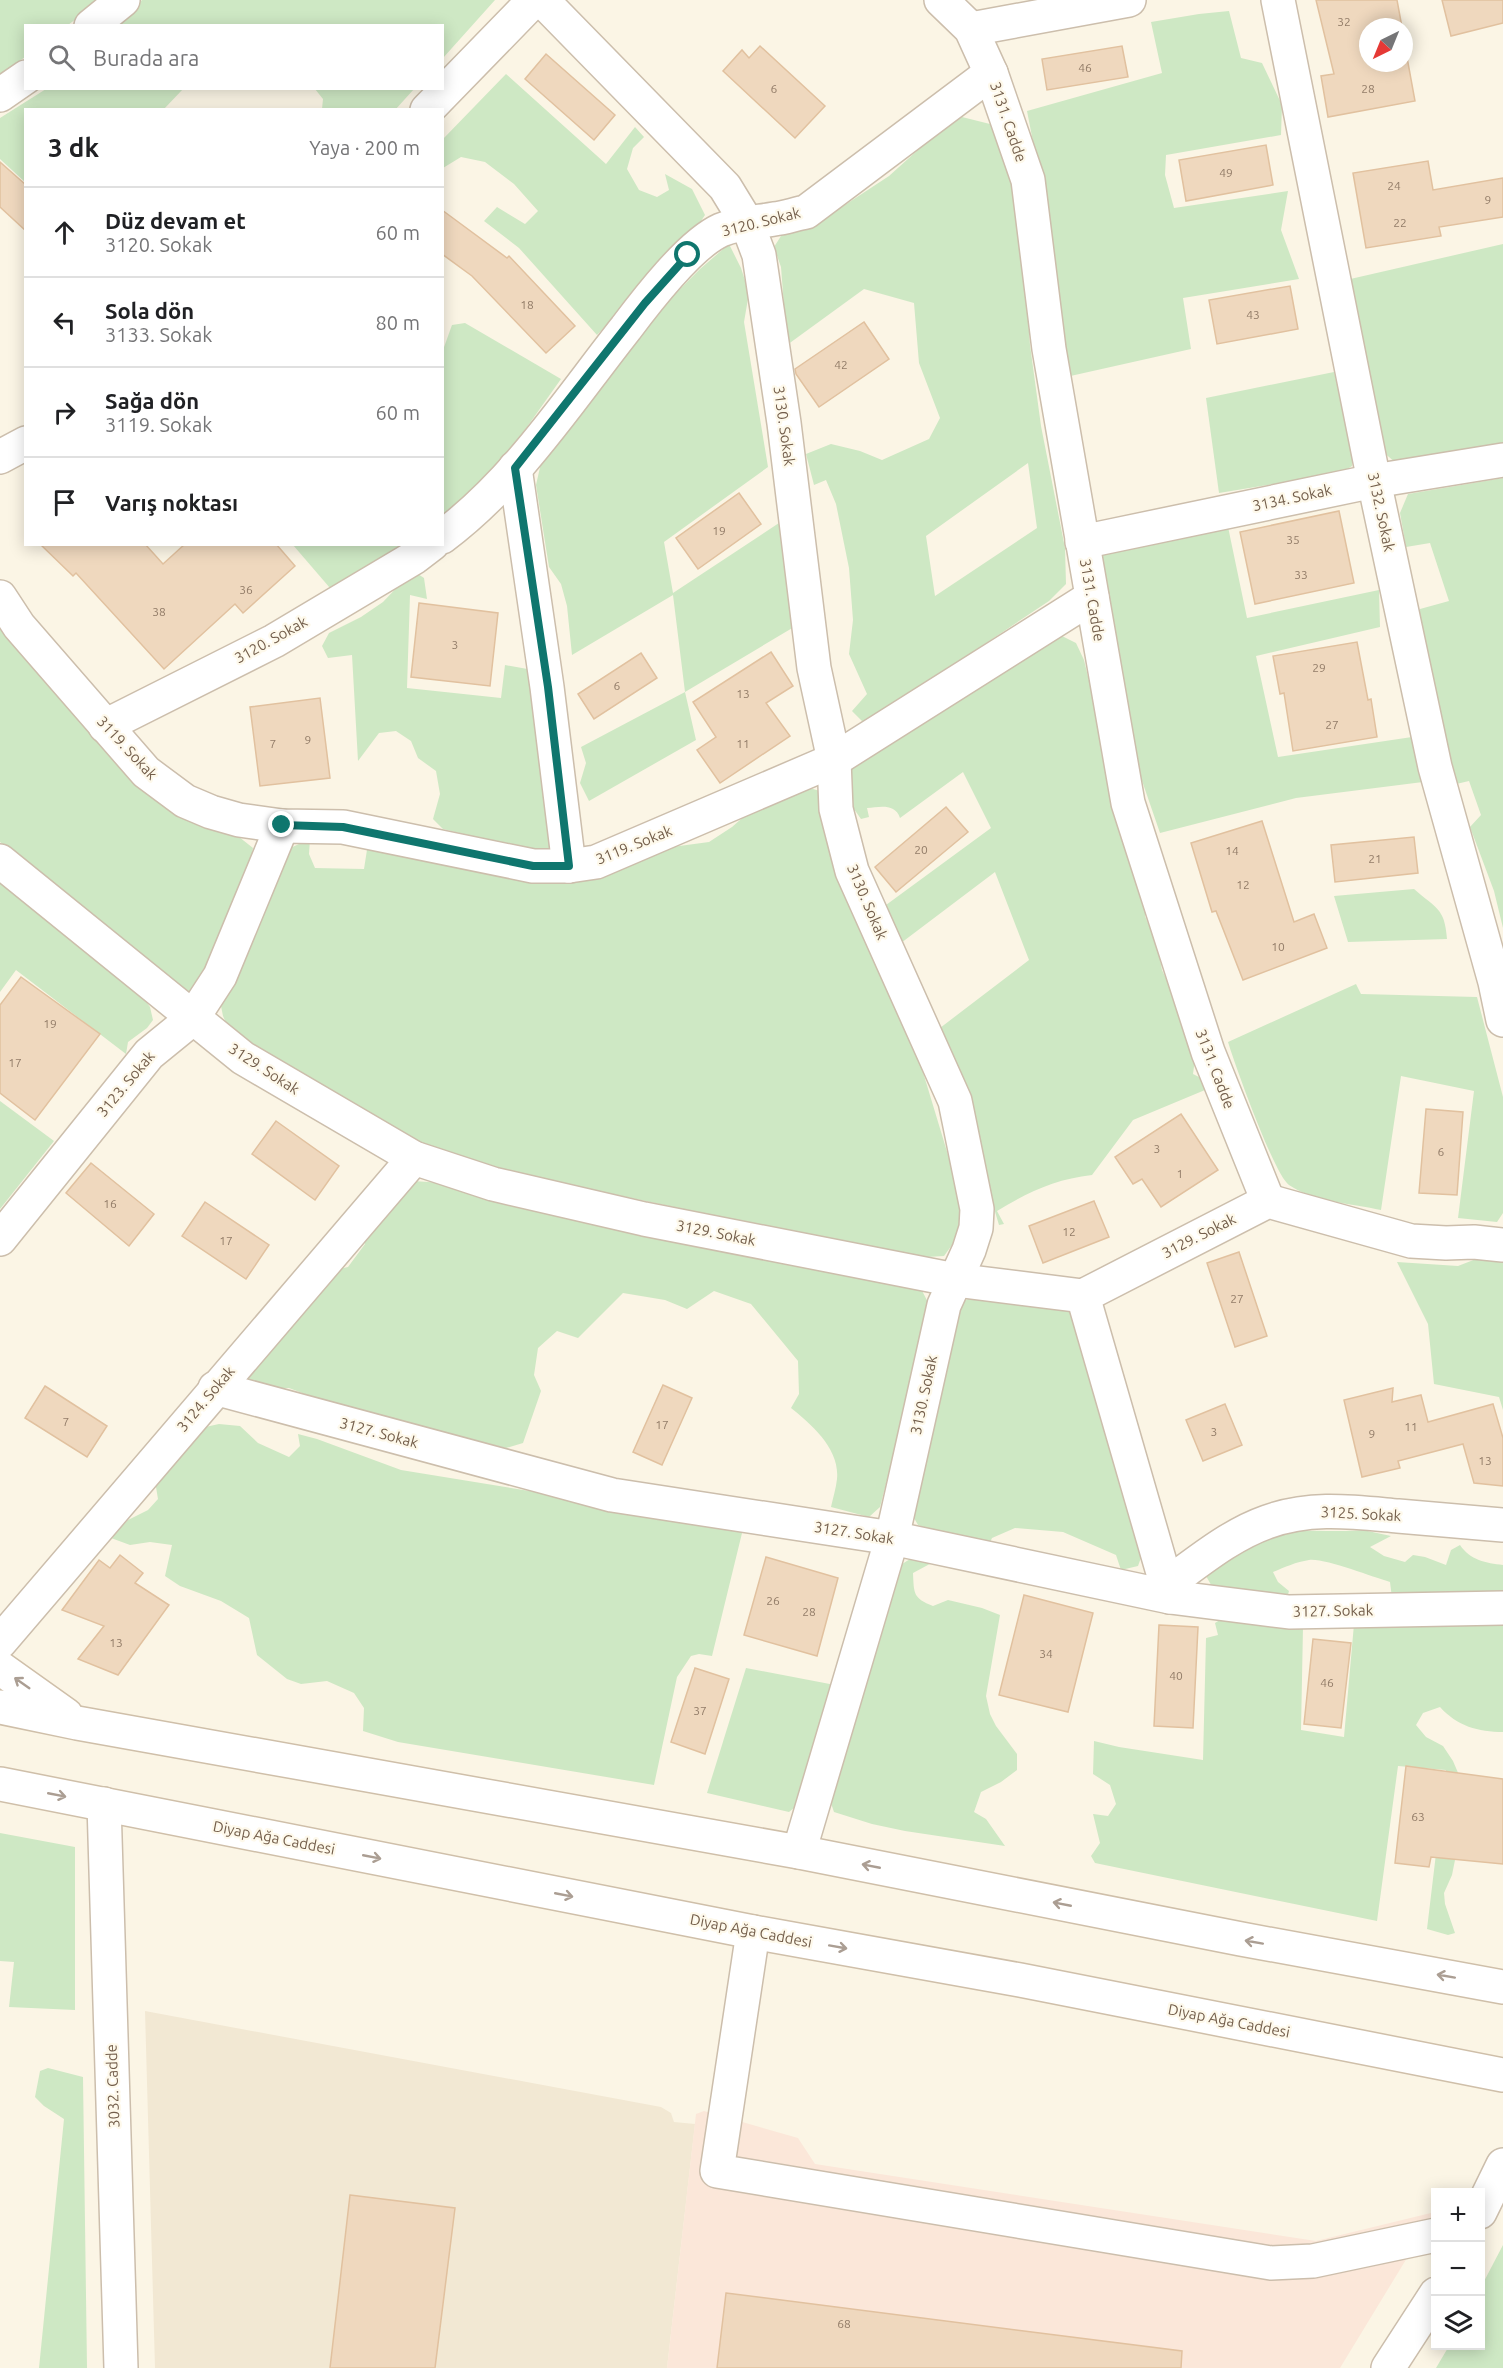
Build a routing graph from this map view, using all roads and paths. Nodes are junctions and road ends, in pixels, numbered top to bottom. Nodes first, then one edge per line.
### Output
1 (123, 0) edge
2 (534, 0) edge
3 (542, 0) edge
4 (941, 0) edge
5 (1129, 0) edge
6 (1278, 0) edge
7 (93, 24) edge
8 (971, 29) junction
9 (991, 73) junction
10 (24, 78) edge
11 (0, 95) edge
12 (429, 108) edge
13 (747, 223) junction
14 (24, 443) edge
15 (0, 457) edge
16 (1503, 460) edge
17 (515, 468) junction
18 (1374, 481) junction
19 (444, 535) edge
20 (1082, 542) junction
21 (429, 546) edge
22 (0, 597) edge
23 (1092, 597) junction
24 (105, 726) junction
25 (834, 760) junction
26 (282, 825) junction
27 (0, 861) edge
28 (569, 866) junction
29 (192, 1018) junction
30 (1503, 1020) edge
31 (414, 1158) junction
32 (1268, 1201) junction
33 (0, 1239) edge
34 (1503, 1245) edge
35 (955, 1280) junction
36 (1083, 1296) junction
37 (215, 1388) junction
38 (1503, 1525) edge
39 (892, 1539) junction
40 (1168, 1591) junction
41 (1503, 1608) edge
42 (0, 1642) edge
43 (0, 1668) edge
44 (0, 1707) edge
45 (77, 1723) junction
46 (0, 1784) edge
47 (104, 1804) junction
48 (799, 1852) junction
49 (753, 1932) junction
50 (1503, 1987) edge
51 (1503, 2074) edge
52 (1503, 2165) edge
53 (1485, 2202) edge
54 (1431, 2236) edge
55 (1435, 2296) edge
56 (122, 2368) edge
57 (1388, 2368) edge

1 - 7 street
2 - 12 street
3 - 13 street, 3130. Sokak
4 - 8 street, 3131. Cadde
5 - 8 street
6 - 18 street, 3132. Sokak
8 - 9 street, 3131. Cadde
9 - 13 street, 3120. Sokak
9 - 20 street, 3131. Cadde
10 - 11 street
13 - 17 street, 3120. Sokak
13 - 25 street, 3130. Sokak
14 - 15 street
16 - 18 street, 3134. Sokak
17 - 19 street, 3120. Sokak
17 - 28 street
18 - 20 street, 3134. Sokak
18 - 30 street, 3132. Sokak
20 - 23 street, 3131. Cadde
21 - 24 street, 3120. Sokak
22 - 24 street, 3119. Sokak
23 - 25 street, 3119. Sokak
23 - 32 street, 3131. Cadde
24 - 26 street, 3119. Sokak
25 - 28 street, 3119. Sokak
25 - 35 street, 3130. Sokak
26 - 28 street, 3119. Sokak
26 - 29 street, 3123. Sokak
27 - 29 street, 3129. Sokak
29 - 31 street, 3129. Sokak
29 - 33 street, 3123. Sokak
31 - 35 street, 3129. Sokak
31 - 37 street, 3124. Sokak
32 - 34 street
32 - 36 street, 3129. Sokak
35 - 36 street, 3129. Sokak
35 - 39 street, 3130. Sokak
36 - 40 street
37 - 39 street, 3127. Sokak
37 - 42 street, 3124. Sokak
38 - 40 street, 3125. Sokak
39 - 40 street, 3127. Sokak
39 - 48 street, 3130. Sokak
40 - 41 street, 3127. Sokak
45 -> 43 street
44 - 45 street
45 - 48 street
46 -> 47 street, Diyap Ağa Caddesi
47 -> 49 street, Diyap Ağa Caddesi
47 - 56 street, 3032. Cadde
50 -> 48 street
49 -> 51 street, Diyap Ağa Caddesi
49 - 54 street
52 - 53 street
55 - 57 street

